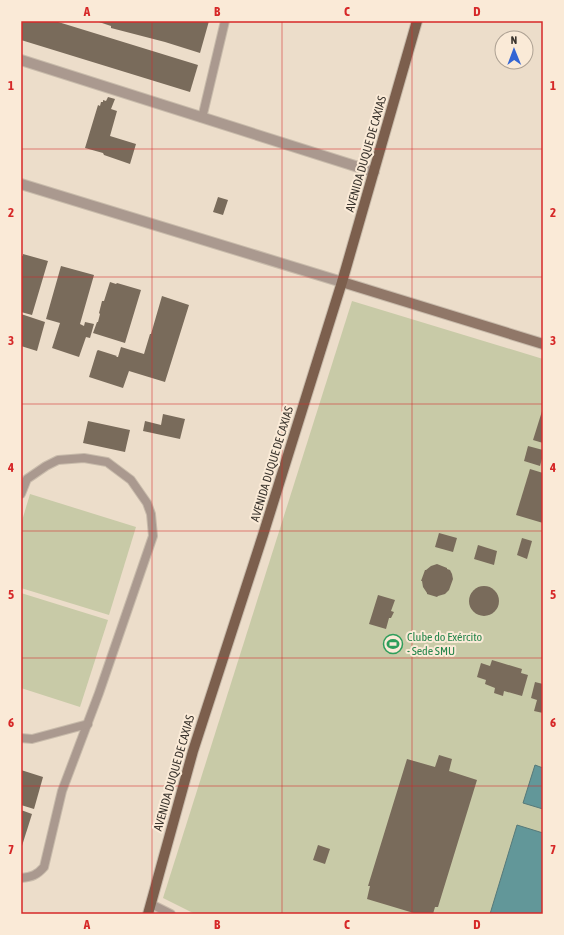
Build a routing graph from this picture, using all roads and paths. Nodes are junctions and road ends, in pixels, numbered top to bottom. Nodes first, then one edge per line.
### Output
1 (225, 21) edge
2 (417, 21) edge
3 (21, 60) edge
4 (202, 118) junction
5 (374, 172) junction
6 (21, 184) edge
7 (342, 282) junction
8 (543, 344) edge
9 (21, 494) edge
10 (88, 724) junction
11 (21, 738) edge
12 (21, 878) edge
13 (150, 909) edge
14 (171, 914) edge

1 - 4 lane
2 - 5 main road, AVENIDA DUQUE DE CAXIAS
3 - 4 street
4 - 5 street
5 - 7 main road, AVENIDA DUQUE DE CAXIAS
6 - 7 street
7 - 8 street
7 - 13 main road, AVENIDA DUQUE DE CAXIAS
9 - 10 lane
10 - 11 lane
10 - 12 lane
13 - 14 lane

